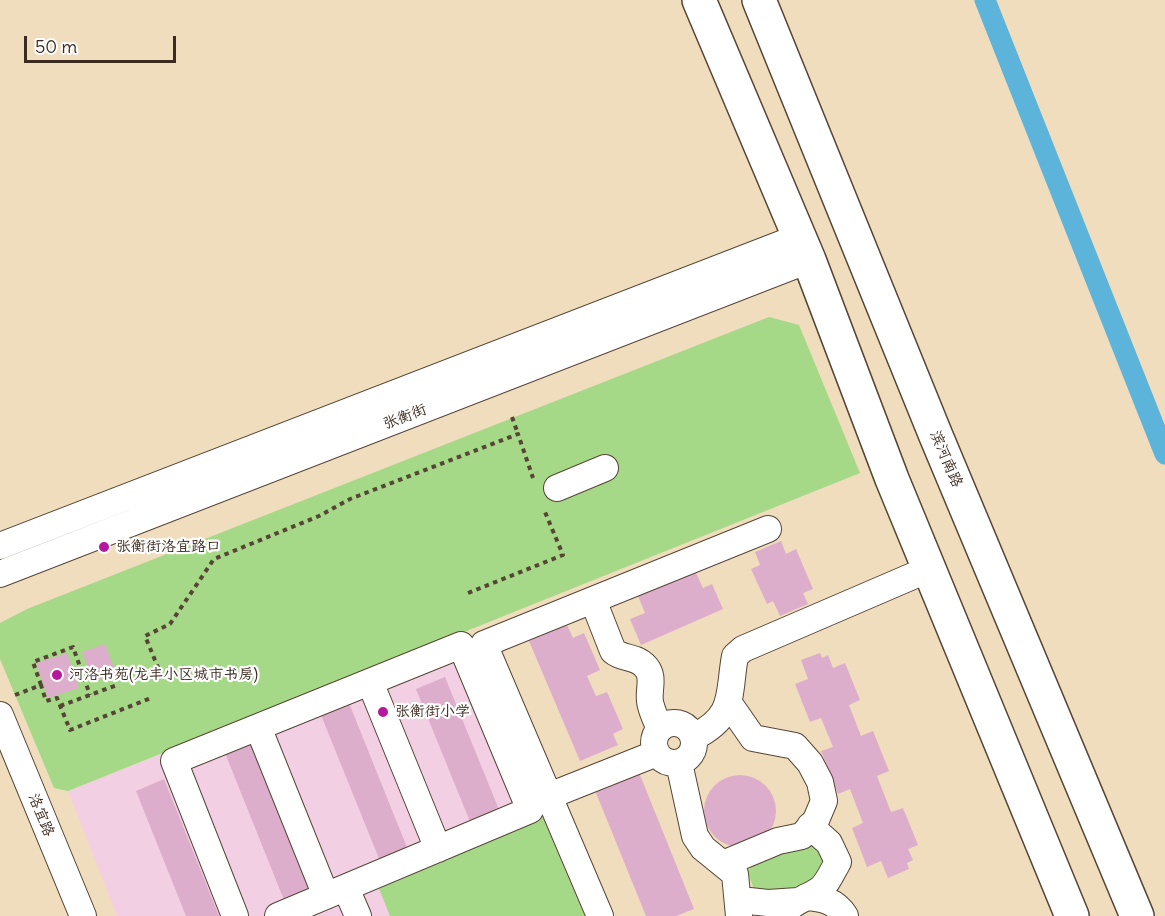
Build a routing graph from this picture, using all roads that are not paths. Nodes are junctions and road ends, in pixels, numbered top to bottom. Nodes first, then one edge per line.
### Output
1 (699, 0) edge
2 (759, 0) edge
3 (804, 248) junction
4 (605, 468) dead end
5 (556, 488) dead end
6 (768, 529) dead end
7 (0, 546) edge
8 (929, 569) junction
9 (0, 574) edge
10 (593, 600) junction
11 (370, 681) junction
12 (728, 702) junction
13 (8, 705) edge
14 (258, 727) junction
15 (694, 737) junction
16 (666, 748) junction
17 (0, 754) edge
18 (549, 796) junction
19 (810, 826) junction
20 (438, 849) junction
21 (723, 864) junction
22 (336, 892) junction
23 (796, 905) edge
24 (739, 908) edge
25 (67, 916) edge
26 (83, 916) edge
27 (236, 916) edge
28 (278, 916) edge
29 (358, 916) edge
30 (600, 916) edge
31 (845, 916) edge
32 (1072, 916) edge
33 (1137, 916) edge

1 - 3 highway
2 - 33 highway, 滨河南路
3 - 7 street, 张衡街
3 - 8 highway
3 - 9 street, 张衡街
4 - 5 street
6 - 10 street
8 - 12 street
8 - 32 highway
10 - 16 street
10 - 18 street
11 - 14 street
11 - 20 street
11 - 20 street
12 - 15 street
12 - 19 street
13 - 26 street, 洛宜路
14 - 22 street
14 - 27 street
15 - 16 street
15 - 16 street
16 - 18 street
16 - 21 street
17 - 25 street, 洛宜路
18 - 30 street
19 - 21 street
19 - 23 street
20 - 22 street
21 - 24 street
22 - 28 street
22 - 29 street
23 - 24 street
23 - 31 street

